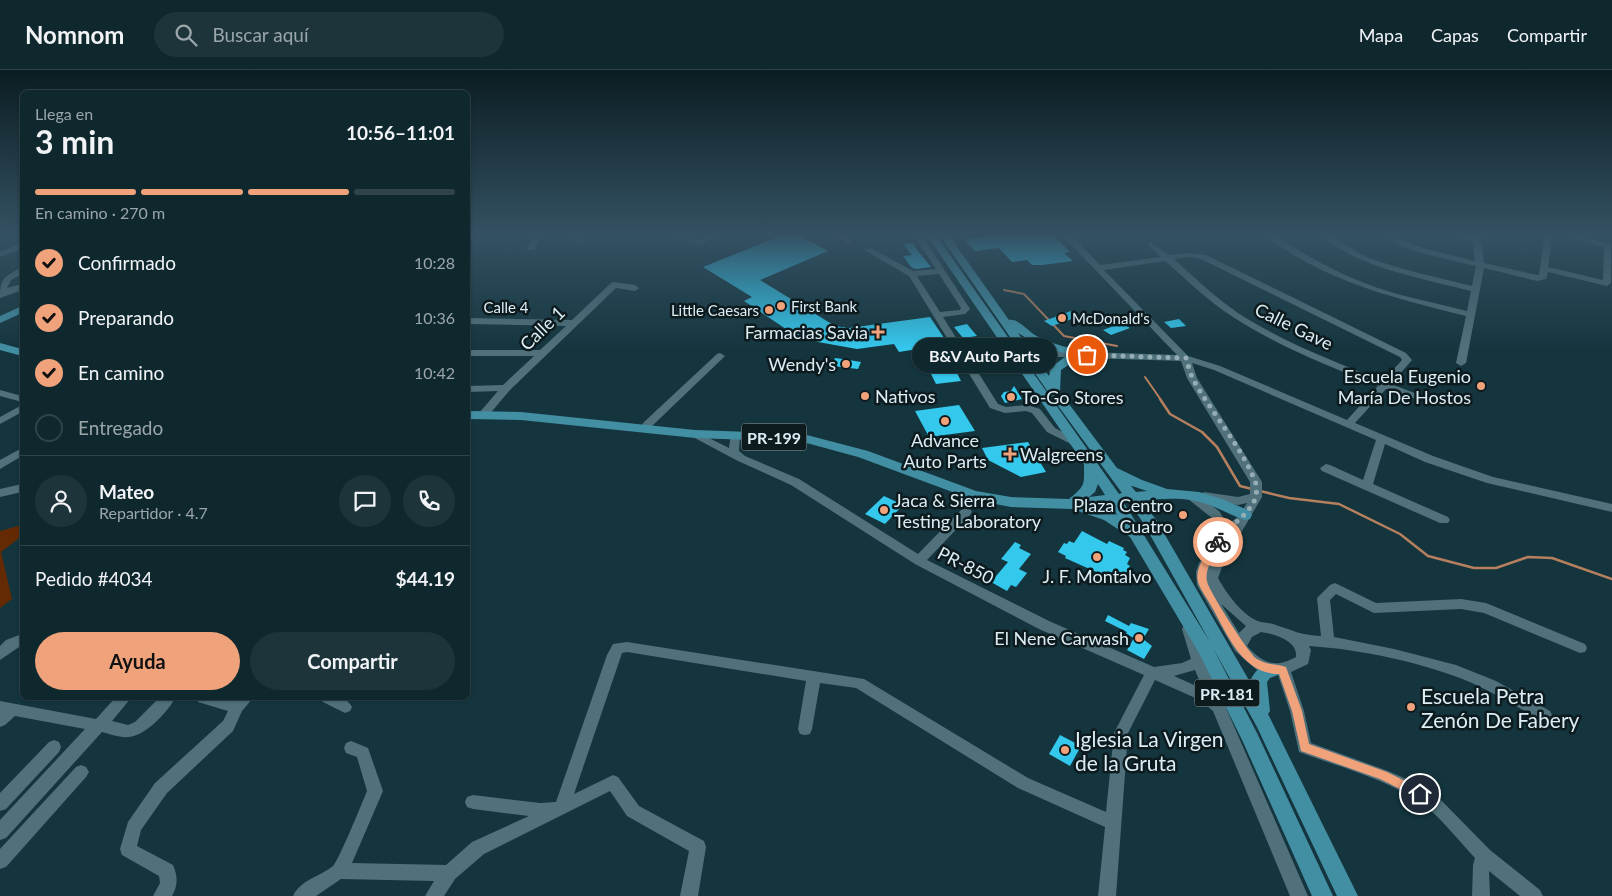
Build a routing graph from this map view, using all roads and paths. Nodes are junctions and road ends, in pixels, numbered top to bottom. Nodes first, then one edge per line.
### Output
1 (19, 273) edge
2 (909, 273) edge
3 (926, 273) edge
4 (941, 273) edge
5 (957, 273) edge
6 (970, 273) edge
7 (1102, 273) edge
8 (1185, 273) edge
9 (1235, 273) edge
10 (1333, 273) edge
11 (1410, 273) edge
12 (1478, 273) edge
13 (1513, 273) edge
14 (1544, 273) edge
15 (1561, 273) edge
16 (1607, 273) edge
17 (912, 274) junction
18 (20, 288) edge
19 (636, 288) dead end
20 (1474, 289) junction
21 (3, 294) edge
22 (992, 305) junction
23 (20, 310) edge
24 (20, 310) edge
25 (1469, 314) junction
26 (0, 315) edge
27 (936, 315) junction
28 (0, 319) edge
29 (470, 321) edge
30 (574, 323) junction
31 (0, 346) edge
32 (20, 352) edge
33 (470, 353) edge
34 (544, 353) junction
35 (1012, 353) junction
36 (1027, 353) junction
37 (961, 354) junction
38 (0, 355) edge
39 (1087, 355) junction
40 (720, 356) dead end
41 (1186, 358) junction
42 (20, 360) edge
43 (1460, 363) dead end
44 (1385, 385) junction
45 (506, 388) junction
46 (470, 389) edge
47 (1054, 392) junction
48 (0, 393) edge
49 (1413, 396) dead end
50 (20, 398) edge
51 (20, 409) edge
52 (470, 415) edge
53 (483, 415) junction
54 (0, 421) edge
55 (1349, 424) junction
56 (644, 430) junction
57 (695, 434) junction
58 (735, 436) junction
59 (1382, 438) junction
60 (1077, 444) junction
61 (20, 452) edge
62 (741, 458) junction
63 (1090, 463) junction
64 (1107, 464) junction
65 (0, 465) edge
66 (1326, 468) dead end
67 (1367, 486) junction
68 (20, 488) edge
69 (1169, 492) junction
70 (1256, 492) junction
71 (0, 493) edge
72 (1185, 493) junction
73 (1123, 498) junction
74 (1071, 504) junction
75 (1612, 508) edge
76 (966, 512) dead end
77 (1245, 516) junction
78 (1444, 520) dead end
79 (1150, 521) junction
80 (1222, 534) junction
81 (1138, 538) junction
82 (919, 561) junction
83 (1185, 616) junction
84 (1257, 627) junction
85 (20, 639) edge
86 (1297, 640) junction
87 (1328, 642) junction
88 (1240, 647) junction
89 (1580, 648) dead end
90 (0, 654) edge
91 (1199, 662) junction
92 (1277, 670) junction
93 (1152, 673) junction
94 (814, 677) junction
95 (122, 700) edge
96 (166, 700) edge
97 (222, 700) edge
98 (332, 700) edge
99 (241, 702) edge
100 (1217, 706) junction
101 (345, 707) dead end
102 (6, 709) edge
103 (1545, 715) dead end
104 (0, 721) edge
105 (1263, 722) junction
106 (98, 726) junction
107 (805, 729) dead end
108 (54, 747) dead end
109 (351, 748) dead end
110 (81, 772) dead end
111 (474, 802) dead end
112 (0, 804) edge
113 (561, 809) junction
114 (1113, 822) junction
115 (0, 832) edge
116 (21, 838) junction
117 (1484, 856) junction
118 (0, 861) edge
119 (340, 872) junction
120 (449, 873) junction
121 (162, 896) edge
122 (302, 896) edge
123 (434, 896) edge
124 (688, 896) edge
125 (1107, 896) edge
126 (1298, 896) edge
127 (1323, 896) edge
128 (1348, 896) edge
129 (1481, 896) edge
130 (1534, 896) edge

1 - 21 street
2 - 17 street
3 - 17 street
4 - 27 street
5 - 35 main road, PR-181
6 - 22 main road, PR-181
7 - 41 street
8 - 44 street, Calle Gave
9 - 44 street
10 - 25 street
11 - 20 street
12 - 20 street
13 - 14 street
15 - 16 street
17 - 27 street
18 - 21 street
19 - 30 street, Calle 1
20 - 25 street
22 - 36 main road, PR-181
22 - 39 main road
23 - 26 main road
24 - 28 main road
25 - 43 street
27 - 37 street
29 - 30 street, Calle 4
30 - 34 street, Calle 1
31 - 32 main road
33 - 34 street
34 - 45 street, Calle 1
35 - 36 street
35 - 37 street
35 - 60 main road, PR-181
36 - 39 street
36 - 47 main road, PR-181
37 - 60 street
38 - 42 main road
39 - 41 street
39 - 47 main road
40 - 56 street
41 - 55 street
41 - 70 street
44 - 49 street, Calle Gave
44 - 55 street
45 - 46 street
45 - 53 street, Calle 1
47 - 64 main road, PR-181
48 - 50 street
51 - 54 street
52 - 53 main road, PR-199
53 - 56 main road, PR-199
55 - 59 street
56 - 57 main road, PR-199
57 - 58 main road, PR-199
57 - 62 street, PR-850
58 - 62 street
58 - 74 main road, PR-199
59 - 67 street
59 - 75 street
60 - 63 main road, PR-181
61 - 65 street
62 - 82 street, PR-850 / PR-850
63 - 73 main road, PR-181
63 - 74 main road
64 - 69 main road
64 - 73 main road, PR-181
66 - 67 street
67 - 78 street
68 - 71 street
69 - 72 main road, PR-199
69 - 73 main road, PR-199
69 - 79 main road
70 - 72 street
70 - 77 street
72 - 77 main road, PR-199
72 - 80 street
73 - 74 main road, PR-199
73 - 79 main road, PR-181
73 - 81 main road, PR-181
74 - 81 main road
76 - 82 street
77 - 80 street
77 - 84 street
79 - 105 main road, PR-181
80 - 88 street
81 - 83 main road, PR-181
82 - 93 street, PR-850 / PR-850
83 - 91 street
83 - 127 main road, PR-181
84 - 86 street
84 - 88 street
85 - 90 street
86 - 87 street
86 - 92 street
87 - 89 street
87 - 103 street
88 - 92 street
91 - 93 street
91 - 100 street
92 - 105 main road
92 - 117 street
93 - 100 street, PR-850
93 - 114 street
94 - 107 street
94 - 113 street
94 - 114 street
95 - 106 street
96 - 106 street
97 - 99 street
98 - 101 street
99 - 121 street
100 - 126 street
102 - 104 street
102 - 106 street
105 - 128 main road, PR-181
106 - 115 street
108 - 112 street
109 - 119 street
110 - 116 street
111 - 113 street
113 - 120 street
113 - 124 street
114 - 125 street
115 - 116 street
116 - 118 street
117 - 129 street
117 - 130 street
119 - 120 street
119 - 122 street
120 - 123 street

